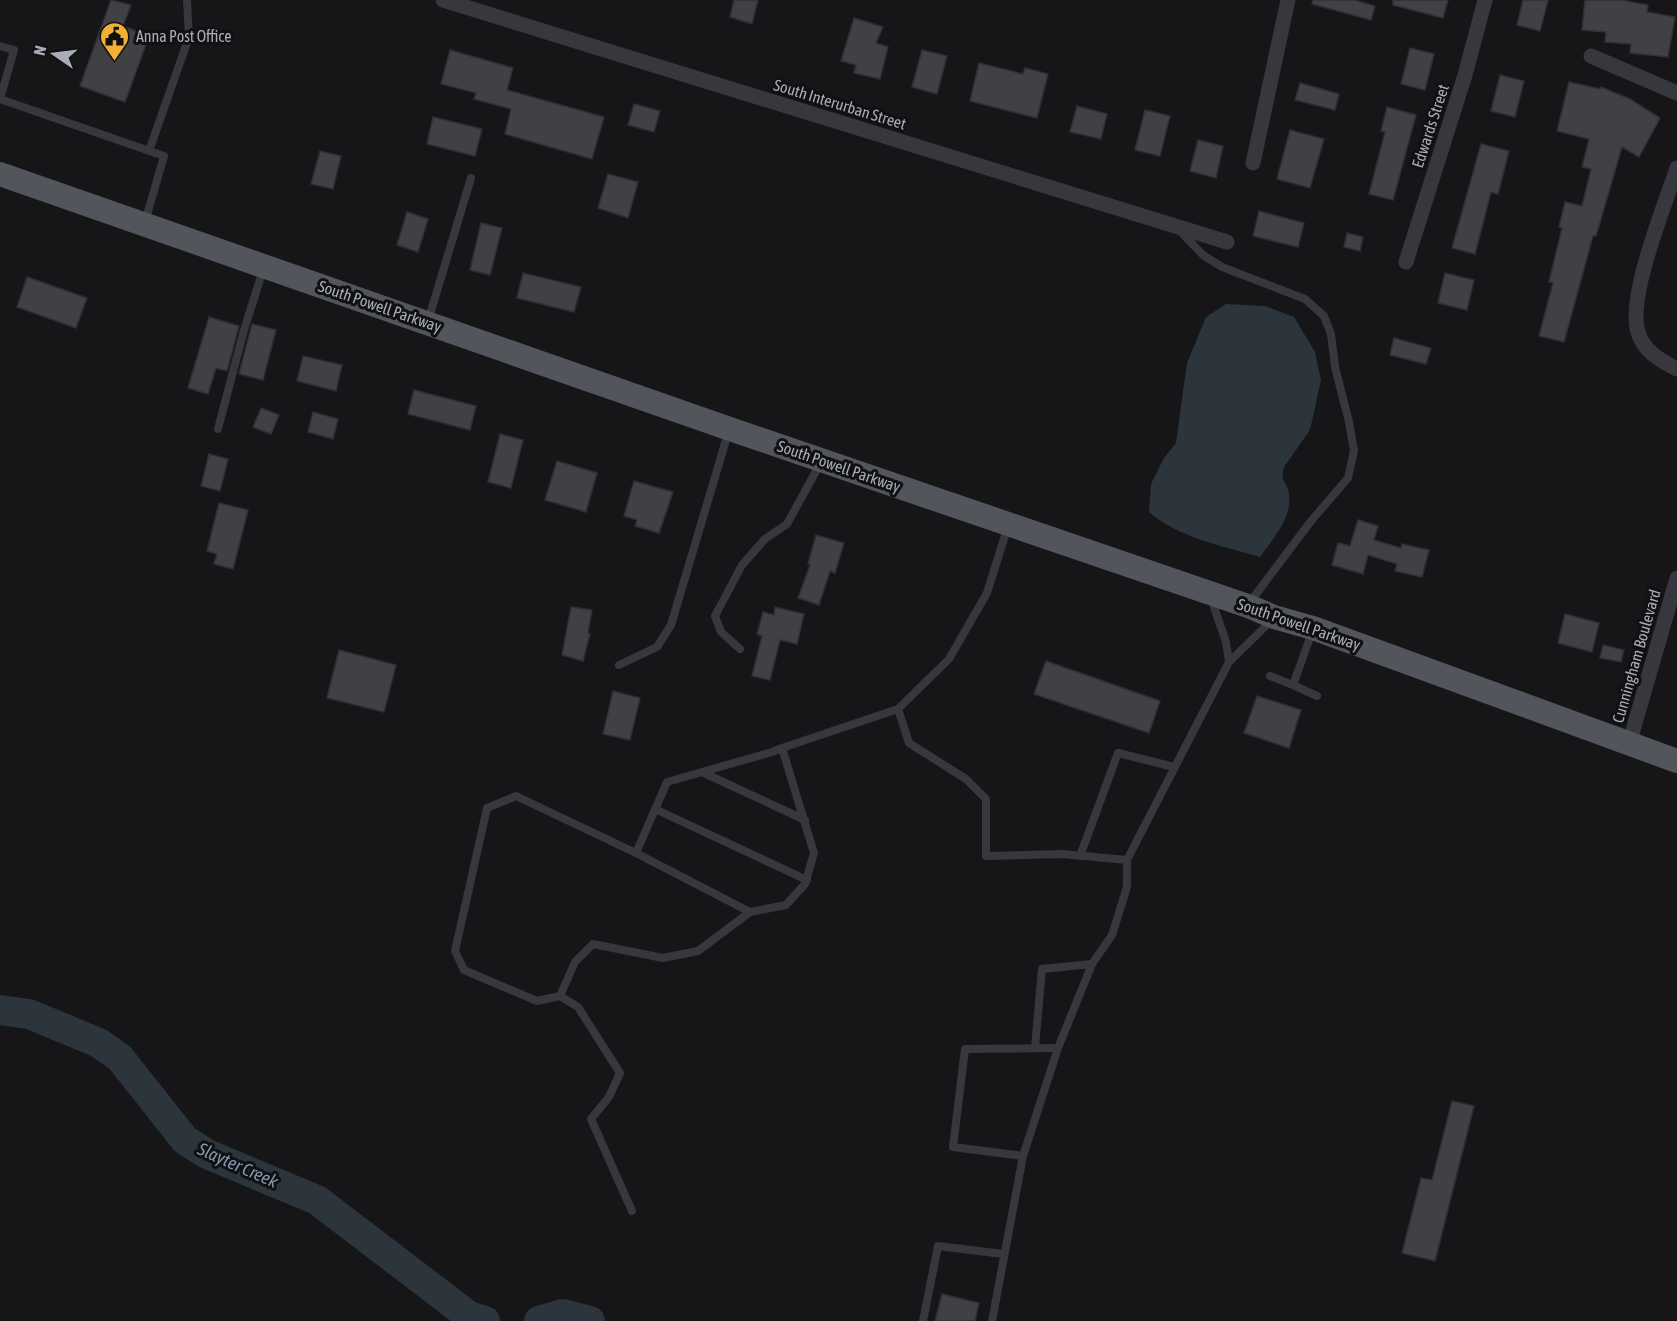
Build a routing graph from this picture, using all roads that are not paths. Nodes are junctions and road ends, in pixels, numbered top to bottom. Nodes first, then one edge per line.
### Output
1 (187, 0) edge
2 (443, 0) edge
3 (1288, 0) edge
4 (1485, 0) edge
5 (0, 46) edge
6 (1591, 56) dead end
7 (1677, 93) edge
8 (0, 99) edge
9 (149, 151) junction
10 (1253, 163) dead end
11 (1677, 168) edge
12 (0, 174) edge
13 (471, 178) dead end
14 (145, 224) junction
15 (1176, 227) junction
16 (1227, 242) dead end
17 (1406, 262) dead end
18 (264, 265) junction
19 (428, 322) junction
20 (1677, 369) edge
21 (218, 429) dead end
22 (730, 429) junction
23 (822, 460) junction
24 (1008, 524) junction
25 (1677, 578) edge
26 (1209, 593) junction
27 (1248, 606) junction
28 (1274, 617) junction
29 (1313, 628) junction
30 (740, 649) dead end
31 (1229, 663) junction
32 (619, 665) dead end
33 (1270, 676) dead end
34 (1293, 685) junction
35 (1317, 696) dead end
36 (898, 709) junction
37 (1629, 744) junction
38 (782, 748) junction
39 (1677, 761) edge
40 (1174, 767) junction
41 (704, 772) junction
42 (655, 809) junction
43 (805, 820) junction
44 (636, 853) junction
45 (1080, 856) junction
46 (1127, 860) junction
47 (807, 880) junction
48 (750, 912) junction
49 (1092, 964) junction
50 (560, 996) junction
51 (1035, 1047) junction
52 (1058, 1048) junction
53 (1023, 1156) junction
54 (632, 1211) dead end
55 (1003, 1254) junction
56 (923, 1321) edge
57 (992, 1321) edge

1 - 9 lane
2 - 15 street, South Interurban Street
3 - 10 street
4 - 17 street, Edwards Street
5 - 8 lane
6 - 7 street
8 - 9 lane
9 - 14 lane
11 - 20 street
12 - 14 main road, South Powell Parkway
13 - 19 lane
14 - 18 main road, South Powell Parkway
15 - 16 street, South Interurban Street
15 - 27 lane
18 - 19 main road, South Powell Parkway
18 - 21 lane
19 - 22 main road, South Powell Parkway
22 - 23 main road, South Powell Parkway
22 - 32 lane
23 - 24 main road, South Powell Parkway
23 - 30 lane
24 - 26 main road, South Powell Parkway
24 - 36 lane
25 - 37 street, Cunningham Boulevard
26 - 27 main road, South Powell Parkway
26 - 31 lane
27 - 28 main road, South Powell Parkway
28 - 29 main road, South Powell Parkway
28 - 31 lane
29 - 34 lane
29 - 37 main road, South Powell Parkway
31 - 40 lane
33 - 34 lane
34 - 35 lane
36 - 38 lane
36 - 45 lane
37 - 39 main road, South Powell Parkway
38 - 41 lane
38 - 43 lane
40 - 45 lane
40 - 46 lane
41 - 42 lane
41 - 43 lane
42 - 44 lane
42 - 47 lane
43 - 47 lane
44 - 48 lane
44 - 50 lane
45 - 46 lane
46 - 49 lane
47 - 48 lane
48 - 50 lane
49 - 51 lane
49 - 52 lane
50 - 54 lane
51 - 52 lane
51 - 53 lane
52 - 53 lane
53 - 55 lane
55 - 56 lane
55 - 57 lane

